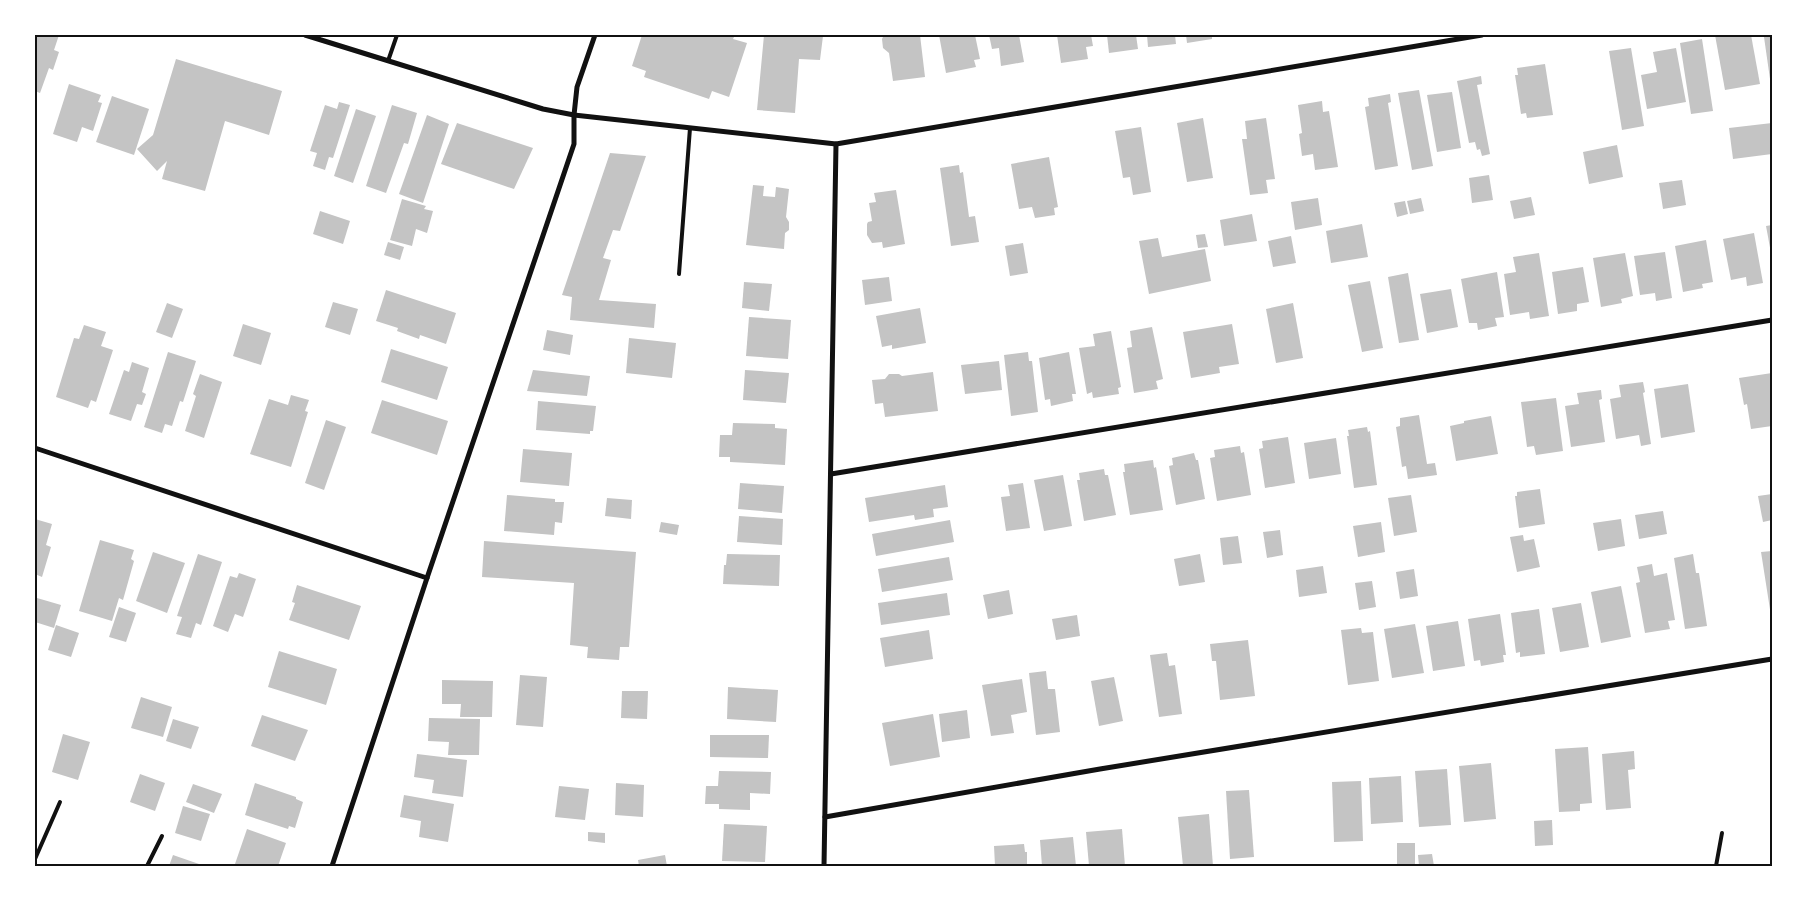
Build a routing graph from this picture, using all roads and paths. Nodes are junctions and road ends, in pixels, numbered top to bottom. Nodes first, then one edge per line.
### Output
1 (305, 35) edge
2 (396, 35) edge
3 (595, 35) edge
4 (1482, 35) edge
5 (388, 61) junction
6 (574, 115) junction
7 (690, 128) junction
8 (836, 144) junction
9 (679, 274) dead end
10 (1772, 320) edge
11 (35, 448) edge
12 (831, 474) junction
13 (427, 578) junction
14 (1772, 658) edge
15 (60, 802) dead end
16 (825, 817) junction
17 (1722, 833) dead end
18 (162, 836) dead end
19 (35, 859) edge
20 (147, 866) edge
21 (332, 866) edge
22 (824, 866) edge
23 (1716, 866) edge

1 - 5 street
2 - 5 lane
3 - 6 street
4 - 8 street
5 - 6 street
6 - 7 street
6 - 13 street
7 - 8 street
7 - 9 lane
8 - 12 street
10 - 12 street
11 - 13 street
12 - 16 street
13 - 21 street
14 - 16 street
15 - 19 lane
16 - 22 street
17 - 23 lane
18 - 20 lane

